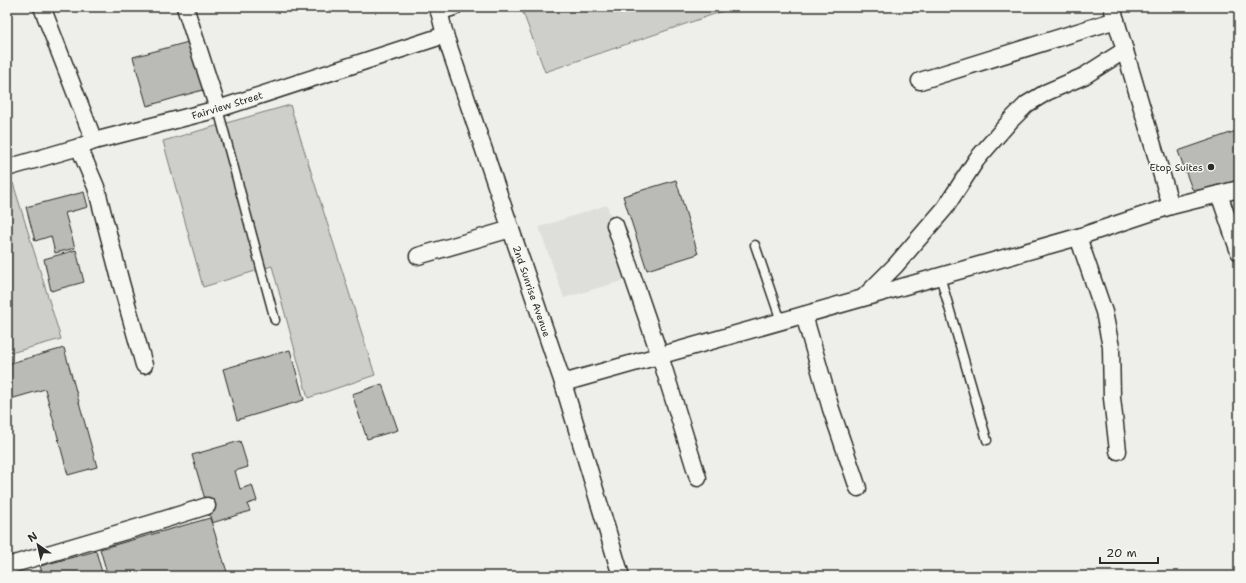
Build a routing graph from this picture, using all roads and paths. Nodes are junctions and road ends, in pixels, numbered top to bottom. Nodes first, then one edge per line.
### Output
1 (42, 7) edge
2 (185, 7) edge
3 (444, 9) edge
4 (1114, 13) edge
5 (445, 35) junction
6 (1125, 50) junction
7 (920, 81) dead end
8 (218, 109) junction
9 (87, 144) junction
10 (7, 168) edge
11 (1239, 189) edge
12 (1219, 194) junction
13 (1171, 206) junction
14 (615, 225) dead end
15 (511, 229) junction
16 (1078, 237) junction
17 (755, 245) dead end
18 (1239, 252) edge
19 (418, 256) dead end
20 (940, 276) junction
21 (863, 298) junction
22 (804, 315) junction
23 (275, 320) dead end
24 (781, 321) junction
25 (660, 356) junction
26 (144, 365) dead end
27 (563, 383) junction
28 (987, 440) dead end
29 (1118, 451) dead end
30 (698, 478) dead end
31 (858, 488) dead end
32 (207, 506) dead end
33 (7, 566) edge
34 (621, 576) edge

1 - 9 street
2 - 8 street
3 - 5 street, 2nd Sunrise Avenue
4 - 6 street
4 - 7 street
5 - 8 street, Fairview Street
5 - 15 street, 2nd Sunrise Avenue
6 - 13 street
6 - 21 street
8 - 9 street, Fairview Street
8 - 23 lane
9 - 10 street, Fairview Street
9 - 26 street
11 - 12 street
12 - 13 street
12 - 18 street
13 - 16 street
14 - 25 street
15 - 19 street
15 - 27 street, 2nd Sunrise Avenue
16 - 20 street
16 - 29 street
17 - 24 lane
20 - 21 street
20 - 28 lane
21 - 22 street
22 - 24 street
22 - 31 street
24 - 25 street
25 - 27 street
25 - 30 street
27 - 34 street, 2nd Sunrise Avenue
32 - 33 street

